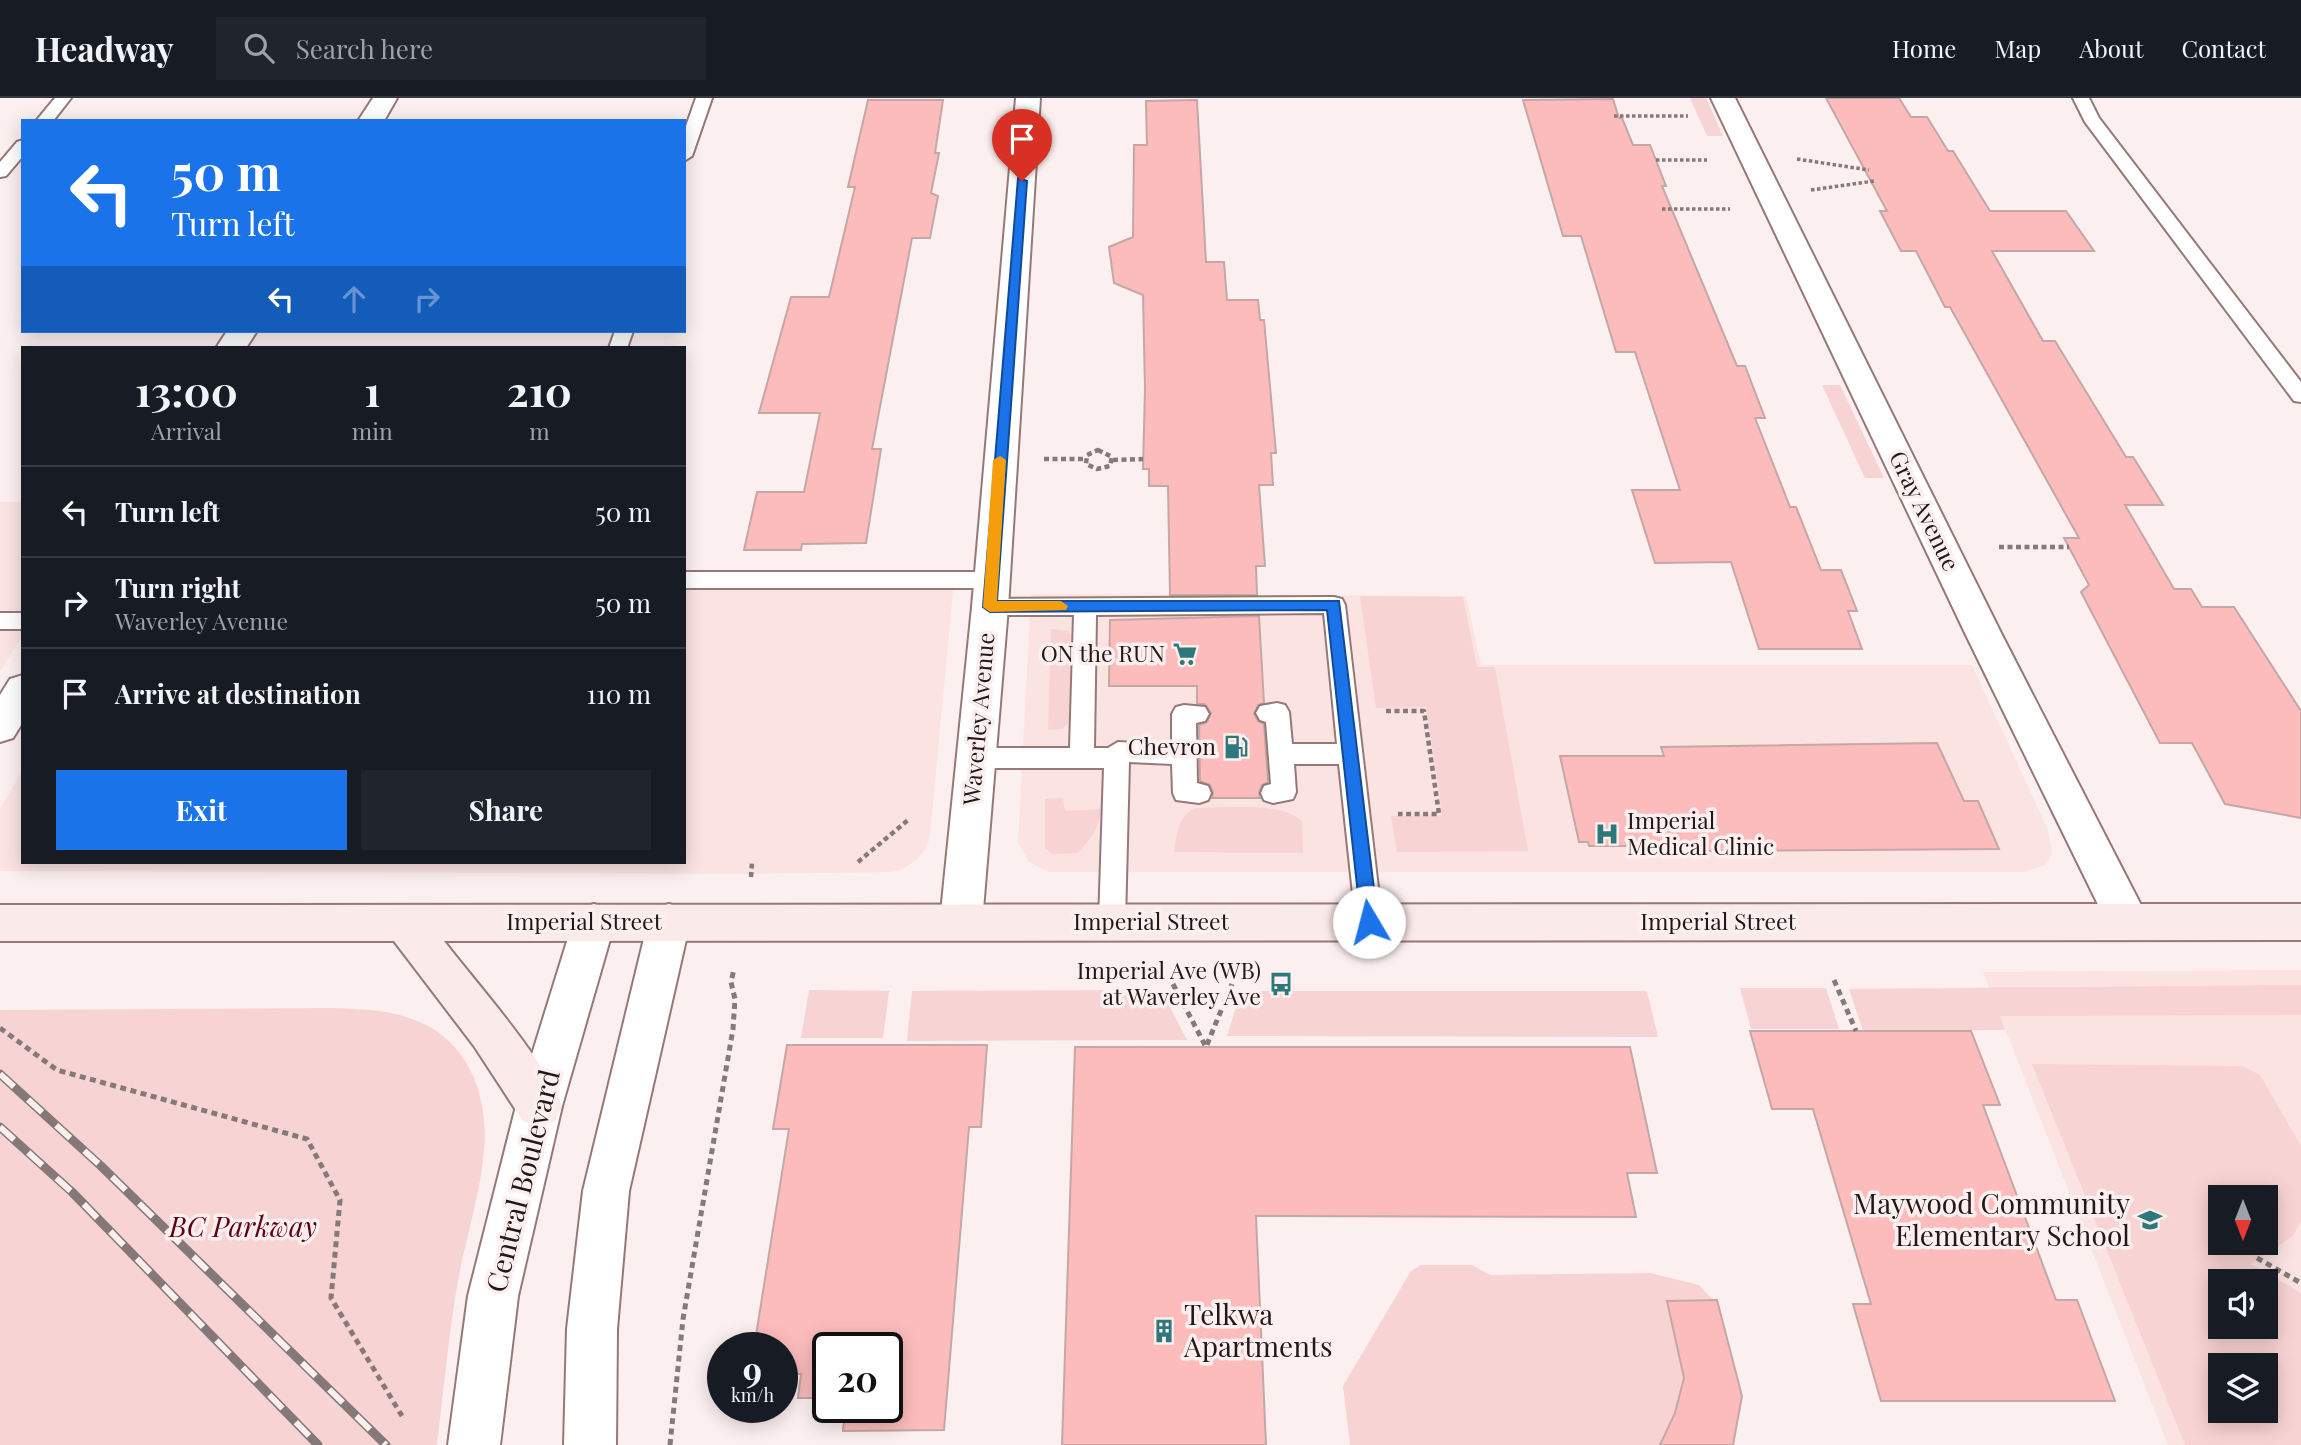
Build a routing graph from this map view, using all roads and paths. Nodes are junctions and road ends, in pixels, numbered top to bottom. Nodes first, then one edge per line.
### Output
1 (63, 98) edge
2 (385, 98) edge
3 (704, 98) edge
4 (1028, 98) edge
5 (1723, 98) edge
6 (2081, 98) edge
7 (1614, 116) dead end
8 (1688, 116) dead end
9 (46, 119) edge
10 (372, 119) edge
11 (21, 147) edge
12 (686, 150) edge
13 (1794, 158) dead end
14 (1656, 160) dead end
15 (1707, 160) dead end
16 (1869, 170) dead end
17 (0, 172) edge
18 (1874, 181) dead end
19 (1811, 190) dead end
20 (1662, 209) dead end
21 (1730, 209) dead end
22 (2301, 396) edge
23 (1042, 459) dead end
24 (1085, 459) junction
25 (1143, 459) dead end
26 (1113, 460) junction
27 (1998, 547) dead end
28 (2069, 547) dead end
29 (686, 580) edge
30 (990, 593) junction
31 (1086, 606) junction
32 (0, 621) edge
33 (21, 621) edge
34 (21, 692) edge
35 (1381, 711) dead end
36 (1268, 713) dead end
37 (1197, 714) dead end
38 (0, 727) edge
39 (1190, 754) junction
40 (1277, 754) junction
41 (1350, 754) junction
42 (976, 758) junction
43 (1082, 758) junction
44 (1117, 758) junction
45 (1199, 793) dead end
46 (1273, 793) dead end
47 (1398, 814) dead end
48 (908, 820) dead end
49 (1630, 840) dead end
50 (1641, 840) dead end
51 (1634, 855) dead end
52 (1644, 855) dead end
53 (858, 862) dead end
54 (594, 922) junction
55 (669, 922) junction
56 (961, 922) junction
57 (1112, 922) junction
58 (1369, 922) junction
59 (2128, 922) junction
60 (2301, 922) edge
61 (0, 923) edge
62 (405, 923) junction
63 (1834, 980) dead end
64 (731, 982) dead end
65 (1173, 984) dead end
66 (1232, 984) dead end
67 (0, 1028) edge
68 (1856, 1031) dead end
69 (538, 1106) junction
70 (2258, 1258) dead end
71 (2301, 1283) edge
72 (402, 1416) dead end
73 (474, 1445) edge
74 (590, 1445) edge
75 (670, 1445) edge

1 - 9 lane
2 - 10 street
3 - 12 lane
4 - 30 street, Waverley Avenue
5 - 59 street, Gray Avenue
6 - 22 lane
7 - 8 path
11 - 17 lane
13 - 16 path
14 - 15 path
18 - 19 path
20 - 21 path
23 - 24 path
24 - 26 path
24 - 26 path
25 - 26 path
27 - 28 path
29 - 30 lane
30 - 31 lane
30 - 42 street, Waverley Avenue
31 - 41 lane
31 - 43 lane
32 - 33 lane
34 - 38 street
35 - 47 path
36 - 40 lane
37 - 39 lane
39 - 44 lane
39 - 45 lane
40 - 41 lane
40 - 46 lane
41 - 58 lane
42 - 43 lane
42 - 56 street, Waverley Avenue
43 - 44 lane
44 - 57 lane
48 - 53 path
49 - 51 path
50 - 52 path
54 - 55 main road, Imperial Street
54 - 62 main road, Imperial Street
54 - 69 street, Central Boulevard
55 - 56 main road, Imperial Street
55 - 74 street
56 - 57 main road, Imperial Street
57 - 58 main road, Imperial Street
58 - 59 main road, Imperial Street
59 - 60 main road, Imperial Street
61 - 62 main road, Imperial Street
62 - 69 main road
63 - 68 path
64 - 75 path
65 - 66 path
67 - 72 path
69 - 73 street, Central Boulevard
70 - 71 path

